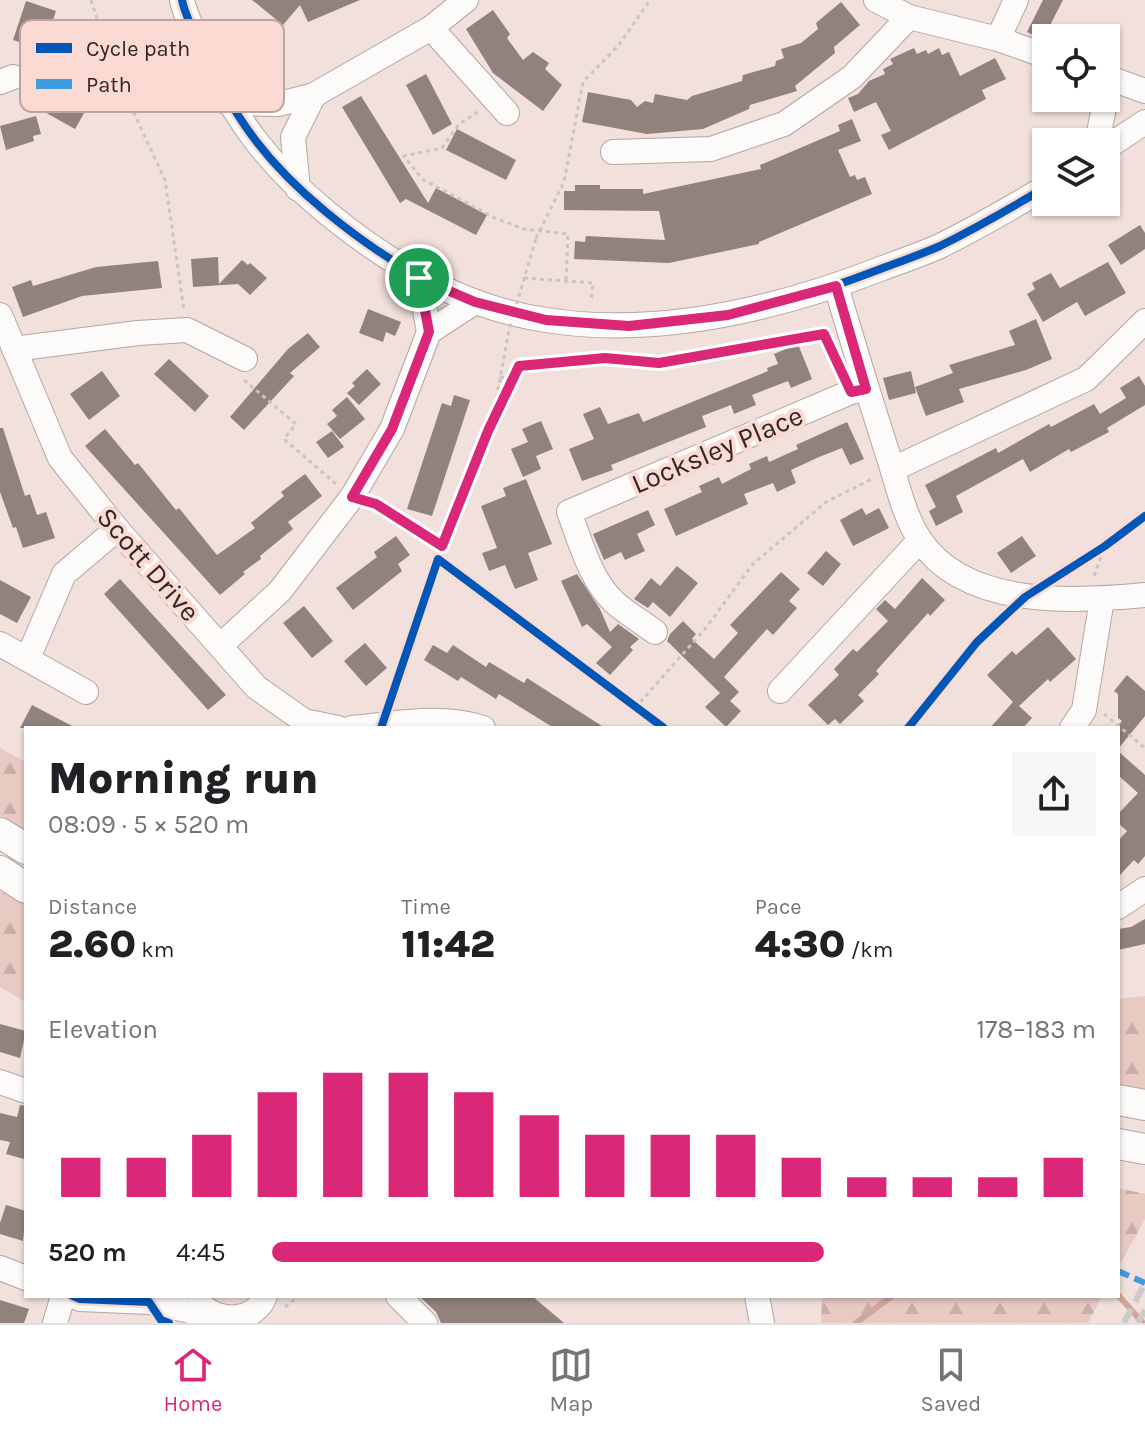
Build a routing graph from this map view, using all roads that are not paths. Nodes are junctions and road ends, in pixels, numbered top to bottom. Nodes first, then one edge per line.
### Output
1 (182, 0) edge
2 (466, 0) edge
3 (876, 0) edge
4 (1016, 0) edge
5 (909, 17) junction
6 (191, 20) edge
7 (431, 28) junction
8 (998, 39) junction
9 (1032, 51) edge
10 (1120, 82) edge
11 (1145, 91) edge
12 (314, 95) junction
13 (284, 103) edge
14 (502, 107) road end
15 (234, 112) edge
16 (1145, 122) edge
17 (1120, 139) edge
18 (613, 152) dead end
19 (298, 189) junction
20 (1032, 195) edge
21 (419, 278) junction
22 (836, 286) junction
23 (475, 302) junction
24 (0, 315) edge
25 (1145, 321) edge
26 (429, 332) junction
27 (14, 349) junction
28 (245, 359) road end
29 (866, 389) junction
30 (893, 469) junction
31 (117, 529) junction
32 (920, 540) junction
33 (1145, 595) edge
34 (1094, 599) junction
35 (655, 632) dead end
36 (0, 644) edge
37 (221, 645) junction
38 (28, 658) junction
39 (780, 691) dead end
40 (86, 692) dead end
41 (1078, 719) edge
42 (328, 726) edge
43 (372, 726) edge
44 (477, 726) edge
45 (0, 833) edge
46 (24, 848) edge
47 (0, 871) edge
48 (24, 887) edge
49 (1145, 889) edge
50 (1120, 906) edge
51 (0, 1082) edge
52 (24, 1090) edge
53 (1120, 1100) edge
54 (1145, 1105) edge
55 (1120, 1144) edge
56 (1145, 1149) edge
57 (0, 1268) edge
58 (24, 1277) edge
59 (62, 1298) edge
60 (78, 1298) edge
61 (400, 1298) edge
62 (757, 1298) edge
63 (153, 1299) edge
64 (261, 1311) edge
65 (214, 1314) edge
66 (55, 1323) edge
67 (425, 1323) edge
68 (762, 1323) edge

1 - 6 street
2 - 7 street
3 - 5 street
4 - 8 street
5 - 8 street
5 - 18 street
7 - 12 street
7 - 14 street
8 - 9 street
10 - 11 street
12 - 13 street
12 - 19 street
15 - 19 street
16 - 17 street
19 - 21 street
20 - 22 street
21 - 23 street
21 - 26 street
22 - 23 street
22 - 29 street
23 - 26 street
24 - 27 street, Scott Drive
25 - 30 street
26 - 37 street
27 - 28 street
27 - 31 street, Scott Drive
29 - 30 street
29 - 35 street, Locksley Place
30 - 32 street
31 - 37 street, Scott Drive
31 - 38 street
32 - 34 street
32 - 39 street
33 - 34 street
34 - 41 street
36 - 38 street
37 - 42 street, Scott Drive
38 - 40 street
43 - 44 street
45 - 46 main road
47 - 48 main road
49 - 50 street
51 - 52 street
53 - 54 main road
55 - 56 main road
57 - 58 street
59 - 66 street
60 - 63 street
61 - 67 street
62 - 68 street
63 - 65 street
64 - 65 street

